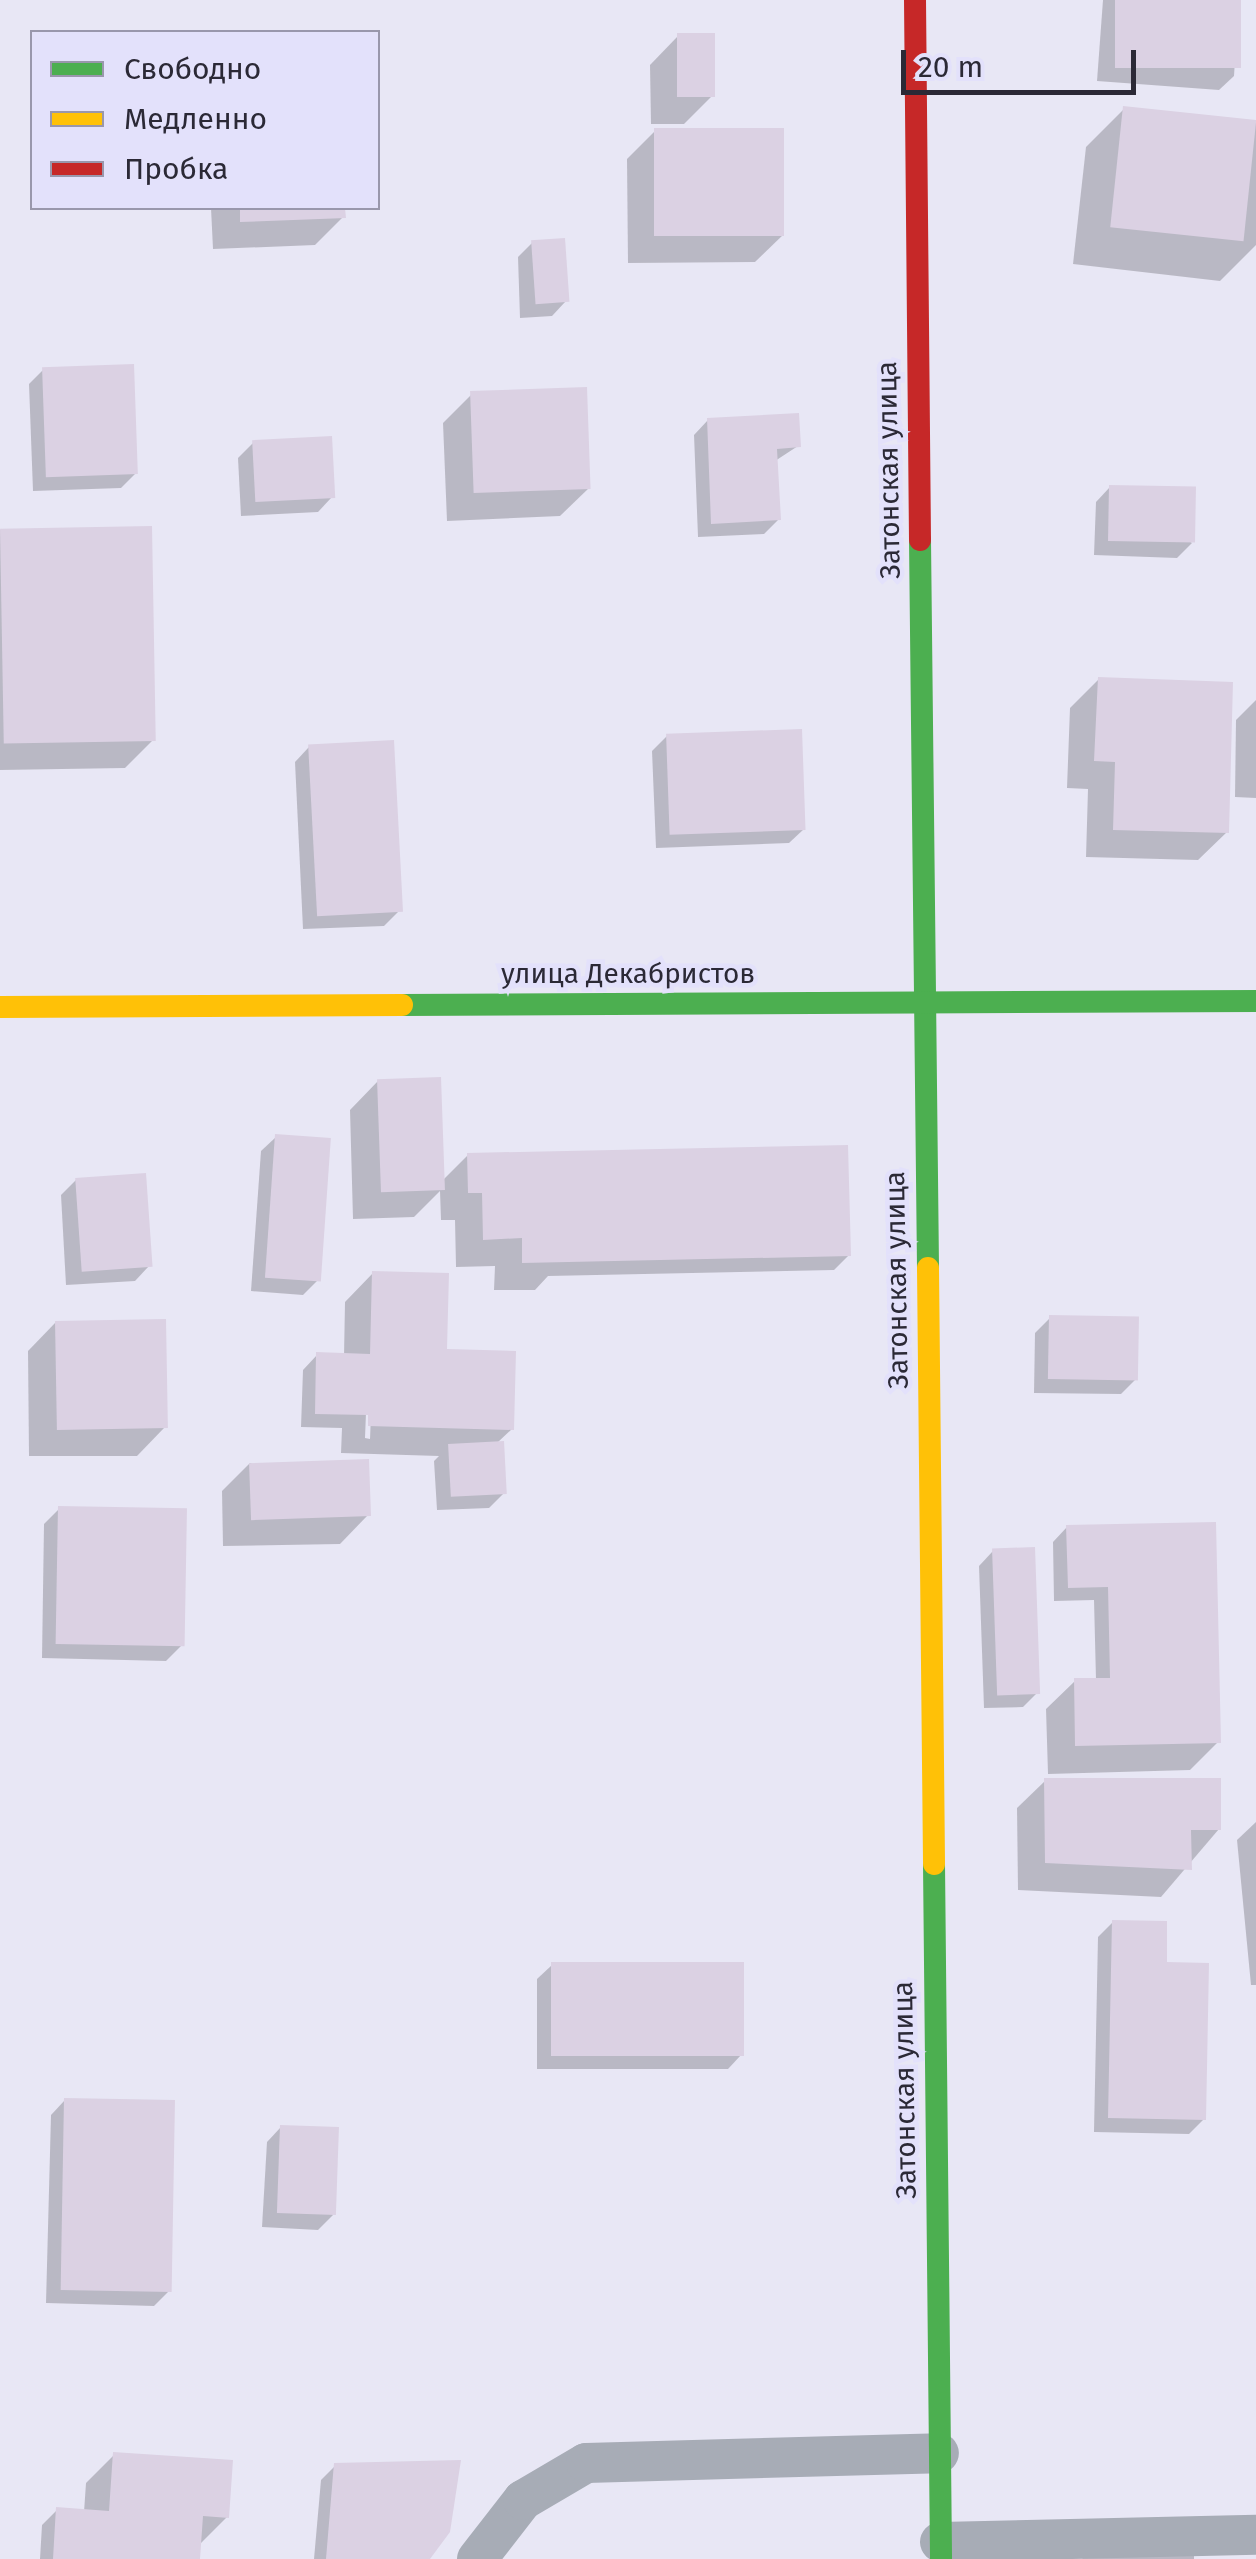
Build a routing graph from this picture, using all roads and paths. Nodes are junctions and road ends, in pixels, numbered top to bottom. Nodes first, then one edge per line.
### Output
1 (915, 0) edge
2 (1256, 1001) edge
3 (924, 1004) junction
4 (0, 1007) edge
5 (939, 2453) junction
6 (1256, 2535) edge
7 (941, 2550) edge
8 (477, 2559) edge

1 - 3 street, Затонская улица
2 - 3 street, улица Декабристов
3 - 4 street, улица Декабристов
3 - 5 street, Затонская улица
5 - 7 street, Затонская улица
5 - 8 lane
6 - 7 lane

